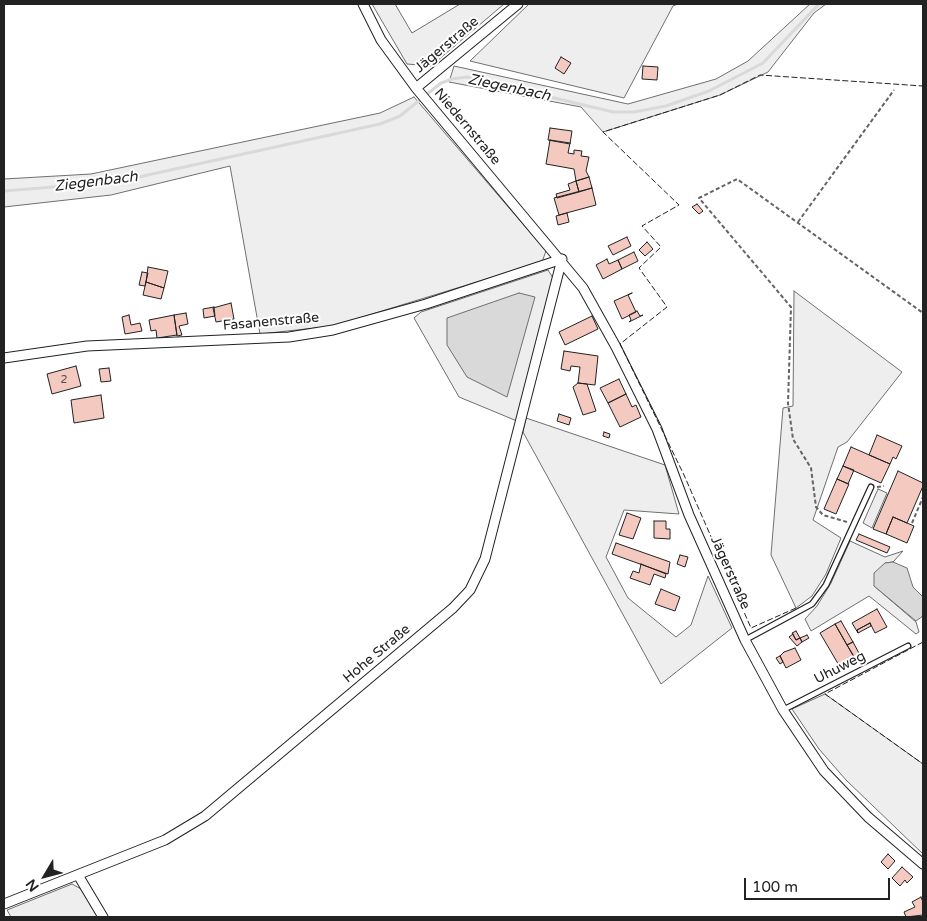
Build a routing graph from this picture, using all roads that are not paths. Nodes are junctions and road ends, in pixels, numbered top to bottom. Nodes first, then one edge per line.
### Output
1 (363, 4) edge
2 (518, 4) edge
3 (418, 90) junction
4 (562, 259) junction
5 (4, 358) edge
6 (871, 487) dead end
7 (745, 640) junction
8 (908, 646) dead end
9 (783, 710) junction
10 (923, 864) edge
11 (78, 875) junction
12 (4, 904) edge
13 (103, 917) edge

1 - 3 street, Niedernstraße
2 - 3 street, Jägerstraße
3 - 4 street, Niedernstraße
4 - 5 street, Fasanenstraße
4 - 7 street, Jägerstraße
4 - 11 street, Hohe Straße
6 - 7 lane
7 - 9 street, Jägerstraße
8 - 9 lane, Uhuweg
9 - 10 street, Jägerstraße
11 - 12 street, Hohe Straße
11 - 13 street

